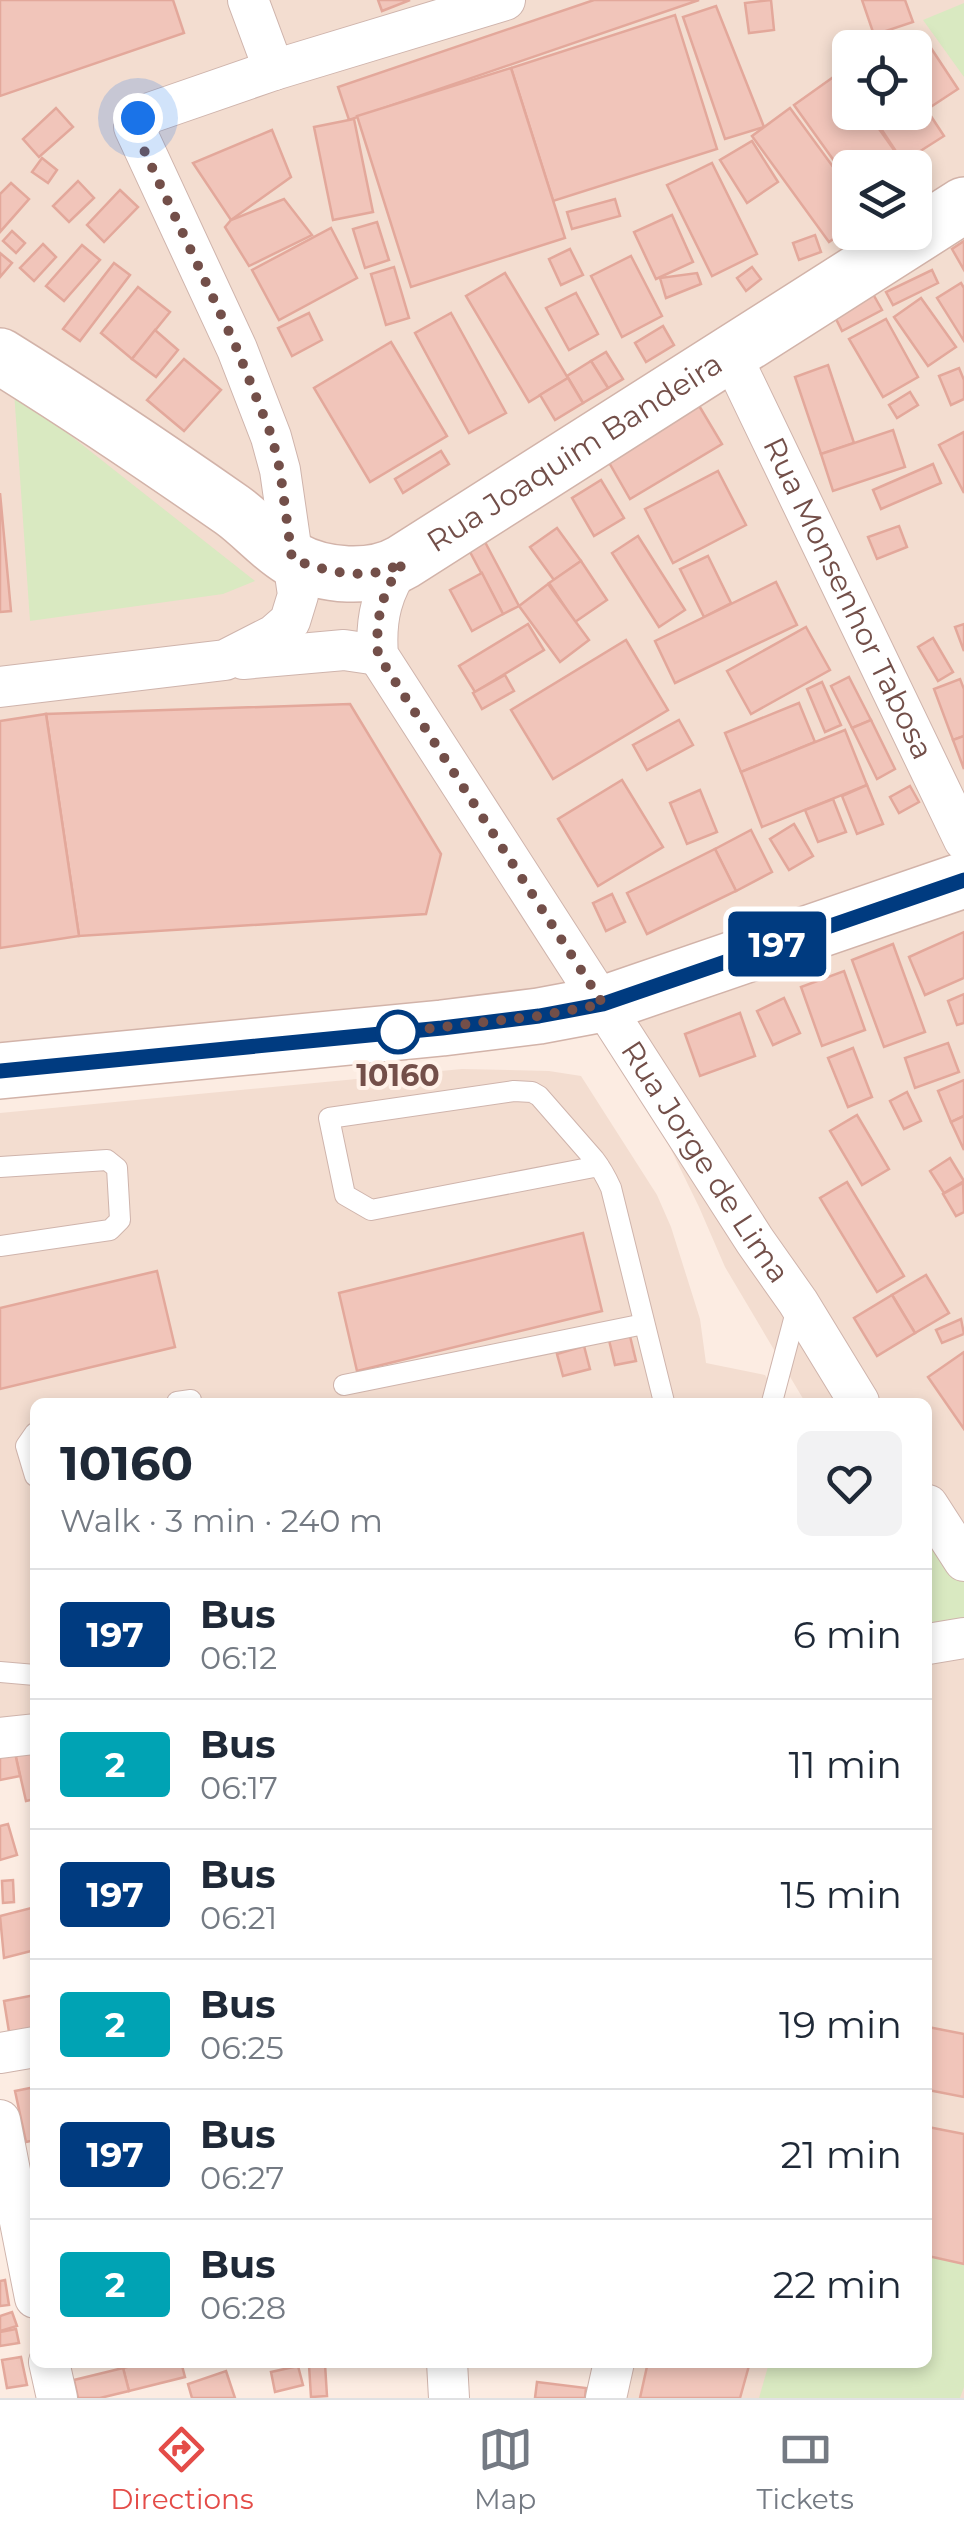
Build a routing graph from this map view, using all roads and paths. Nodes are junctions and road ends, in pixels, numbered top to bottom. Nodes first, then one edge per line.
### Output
1 (248, 0) edge
2 (505, 0) edge
3 (274, 70) junction
4 (964, 204) edge
5 (732, 355) junction
6 (0, 356) edge
7 (292, 559) junction
8 (404, 562) junction
9 (378, 655) junction
10 (225, 660) junction
11 (0, 687) edge
12 (964, 840) edge
13 (964, 880) edge
14 (603, 1004) junction
15 (0, 1071) edge
16 (599, 1166) junction
17 (0, 1167) edge
18 (0, 1246) edge
19 (798, 1302) junction
20 (644, 1324) junction
21 (344, 1386) dead end
22 (659, 1398) edge
23 (773, 1398) edge
24 (855, 1398) edge
25 (932, 1511) edge
26 (964, 1561) edge
27 (964, 1638) edge
28 (932, 1643) edge
29 (0, 1672) edge
30 (30, 1675) edge
31 (30, 1735) edge
32 (0, 1738) edge
33 (30, 2048) edge
34 (0, 2053) edge
35 (0, 2120) edge
36 (30, 2272) edge
37 (50, 2368) edge
38 (447, 2368) edge
39 (613, 2368) edge
40 (57, 2398) edge
41 (449, 2398) edge
42 (606, 2398) edge

1 - 3 street
2 - 3 street
3 - 7 street
4 - 5 main road, Rua Joaquim Bandeira
5 - 8 main road, Rua Joaquim Bandeira
5 - 12 street, Rua Monsenhor Tabosa
6 - 7 main road
7 - 8 main road, Rua Joaquim Bandeira
7 - 10 street
8 - 9 street
9 - 10 street
9 - 14 street, Rua Jorge de Lima
10 - 11 street
13 - 14 main road
14 - 15 main road
14 - 19 street, Rua Jorge de Lima
16 - 16 lane
16 - 20 lane
17 - 18 lane
19 - 23 lane
19 - 24 street, Rua Jorge de Lima
20 - 21 lane
20 - 22 lane
25 - 26 street
27 - 28 street
29 - 30 lane
31 - 32 street
33 - 34 street
35 - 36 street
37 - 40 street
38 - 41 street
39 - 42 street

